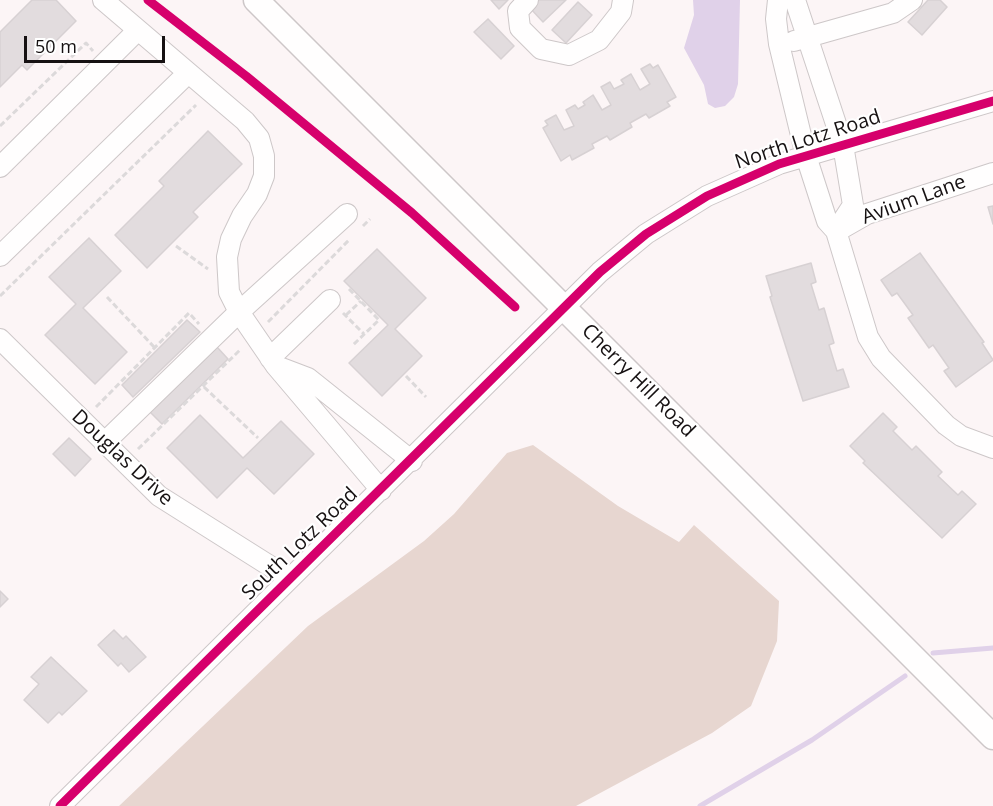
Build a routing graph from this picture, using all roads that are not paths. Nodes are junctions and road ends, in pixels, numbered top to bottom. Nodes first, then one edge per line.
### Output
1 (103, 0) edge
2 (256, 0) edge
3 (528, 0) edge
4 (623, 0) edge
5 (778, 0) edge
6 (795, 0) edge
7 (912, 0) edge
8 (138, 30) junction
9 (807, 38) junction
10 (779, 44) junction
11 (188, 73) junction
12 (993, 101) edge
13 (843, 145) junction
14 (806, 156) junction
15 (0, 167) edge
16 (993, 173) edge
17 (347, 214) dead end
18 (836, 231) junction
19 (0, 256) edge
20 (330, 300) dead end
21 (564, 307) junction
22 (239, 312) junction
23 (0, 339) edge
24 (273, 362) junction
25 (104, 443) junction
26 (993, 448) edge
27 (412, 461) junction
28 (381, 490) junction
29 (289, 578) junction
30 (993, 737) edge
31 (60, 806) edge

1 - 8 street
2 - 21 main road, Cherry Hill Road
3 - 4 street
5 - 10 street
6 - 9 street
7 - 9 street
8 - 11 street
8 - 15 street
9 - 10 street
9 - 13 street
10 - 14 street
11 - 19 street
11 - 22 street
12 - 13 street, North Lotz Road
13 - 14 street, North Lotz Road
13 - 18 street
14 - 18 street
14 - 21 street, North Lotz Road
16 - 18 street, Avium Lane
17 - 22 street
18 - 26 street
20 - 24 street
21 - 27 street, South Lotz Road
21 - 30 main road, Cherry Hill Road
22 - 24 street
22 - 25 street
23 - 25 street, Douglas Drive
24 - 27 street
24 - 28 street
25 - 29 street, Douglas Drive
27 - 28 street, South Lotz Road
28 - 29 street, South Lotz Road
29 - 31 street, South Lotz Road

